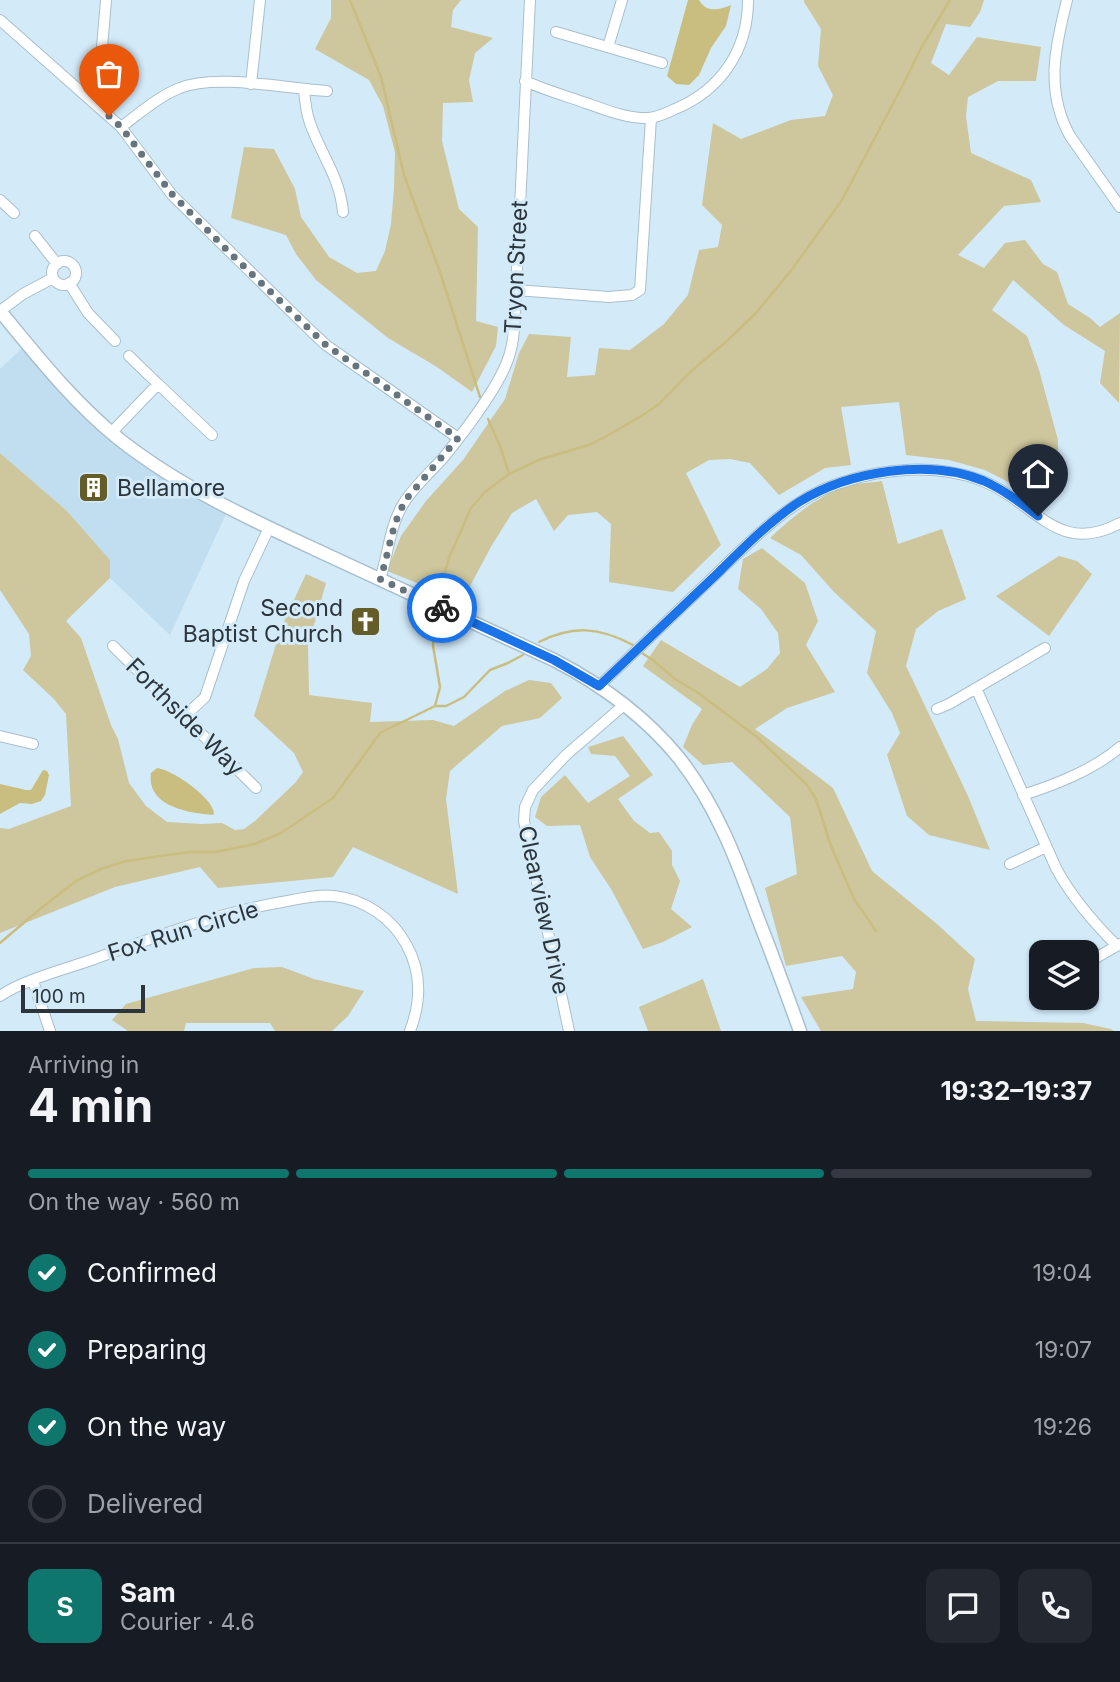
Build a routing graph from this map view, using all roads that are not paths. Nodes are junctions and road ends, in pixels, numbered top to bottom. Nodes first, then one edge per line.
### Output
1 (106, 0) edge
2 (260, 0) edge
3 (530, 0) edge
4 (622, 0) edge
5 (748, 0) edge
6 (1068, 0) edge
7 (0, 20) edge
8 (556, 32) dead end
9 (608, 47) junction
10 (662, 63) dead end
11 (525, 81) junction
12 (251, 84) junction
13 (304, 90) junction
14 (327, 92) dead end
15 (97, 106) junction
16 (651, 118) junction
17 (121, 127) junction
18 (0, 200) edge
19 (1120, 207) edge
20 (344, 212) dead end
21 (14, 214) dead end
22 (35, 236) dead end
23 (57, 264) junction
24 (53, 278) junction
25 (69, 283) junction
26 (516, 290) junction
27 (0, 311) edge
28 (115, 341) dead end
29 (130, 356) dead end
30 (158, 384) junction
31 (111, 432) junction
32 (212, 435) dead end
33 (458, 438) junction
34 (1120, 523) edge
35 (269, 528) junction
36 (380, 579) junction
37 (113, 646) dead end
38 (1045, 648) dead end
39 (599, 686) junction
40 (976, 688) junction
41 (624, 705) junction
42 (937, 709) dead end
43 (185, 716) junction
44 (0, 736) edge
45 (33, 744) dead end
46 (1120, 747) edge
47 (256, 788) dead end
48 (1023, 795) junction
49 (1046, 847) junction
50 (1010, 864) dead end
51 (1119, 945) edge
52 (1099, 956) edge
53 (33, 981) junction
54 (0, 996) edge
55 (50, 1031) edge
56 (410, 1031) edge
57 (569, 1031) edge
58 (800, 1031) edge

1 - 15 street
2 - 12 street
3 - 11 street, Tryon Street
4 - 9 street
5 - 16 street
6 - 19 street
7 - 15 street
8 - 9 street
9 - 10 street
11 - 16 street
11 - 26 street, Tryon Street
12 - 13 street
12 - 17 street
13 - 14 street
13 - 20 street
15 - 17 street
16 - 26 street
17 - 33 street
18 - 21 street
22 - 23 street
23 - 24 street
23 - 25 street
24 - 25 street
24 - 27 street
25 - 28 street
26 - 33 street, Tryon Street
27 - 31 street
29 - 30 street
30 - 31 street
30 - 32 street
31 - 35 street
33 - 36 street, Tryon Street
34 - 39 street
35 - 36 street
35 - 43 street
36 - 39 street
37 - 43 street, Forthside Way
38 - 40 street
39 - 41 street
40 - 42 street
40 - 48 street
41 - 57 street, Clearview Drive
41 - 58 street
43 - 47 street, Forthside Way
44 - 45 street
46 - 48 street
48 - 49 street
49 - 50 street
49 - 51 street
51 - 52 street
53 - 54 street, Fox Run Circle
53 - 55 street
53 - 56 street, Fox Run Circle

